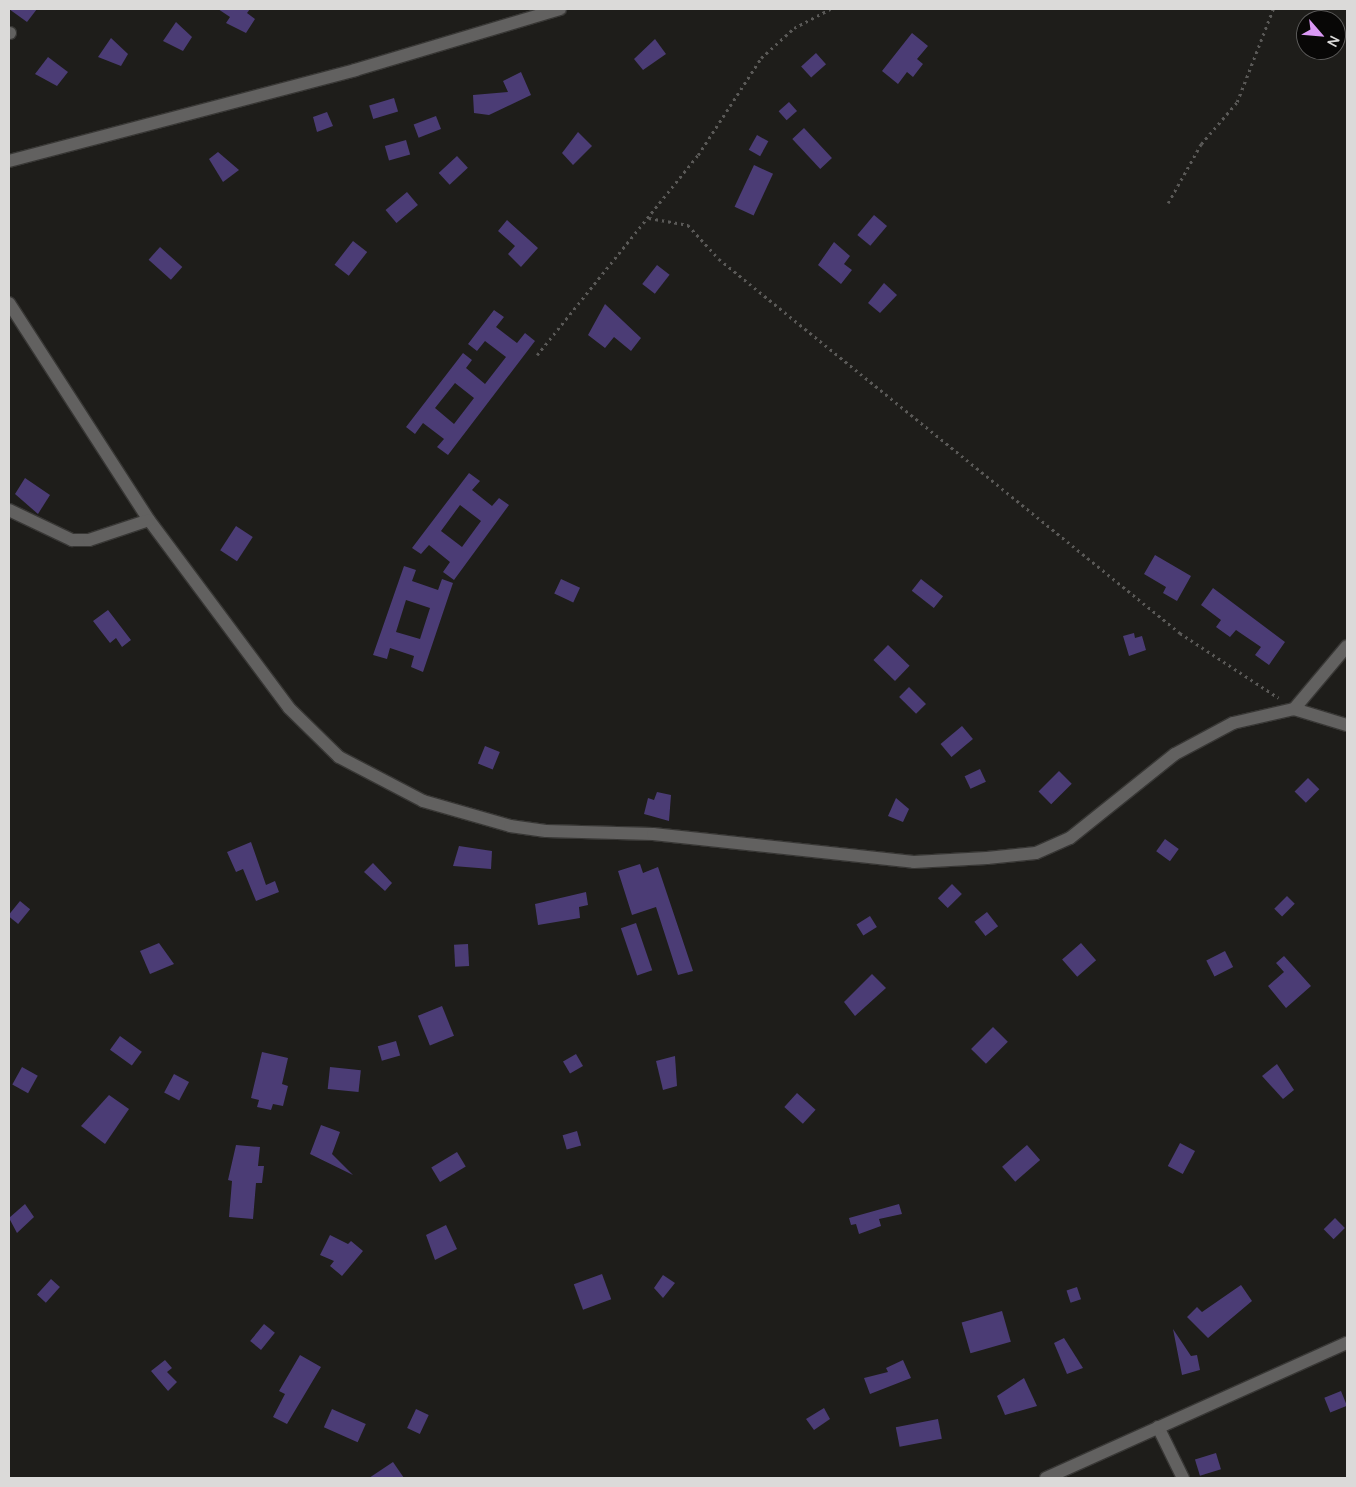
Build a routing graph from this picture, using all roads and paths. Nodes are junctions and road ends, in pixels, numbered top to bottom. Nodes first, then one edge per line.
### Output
1 (560, 9) edge
2 (830, 9) edge
3 (1273, 9) edge
4 (9, 161) edge
5 (1168, 203) dead end
6 (649, 218) junction
7 (9, 303) edge
8 (537, 355) dead end
9 (9, 510) edge
10 (149, 520) junction
11 (1347, 646) edge
12 (1294, 709) junction
13 (1347, 724) edge
14 (1347, 1343) edge
15 (1158, 1427) junction
16 (1046, 1478) edge
17 (1183, 1478) edge

1 - 4 street
2 - 6 path
3 - 5 path
6 - 8 path
6 - 12 path
7 - 10 street
9 - 10 street
10 - 12 street
11 - 12 street
12 - 13 street
14 - 15 street
15 - 16 street
15 - 17 street

